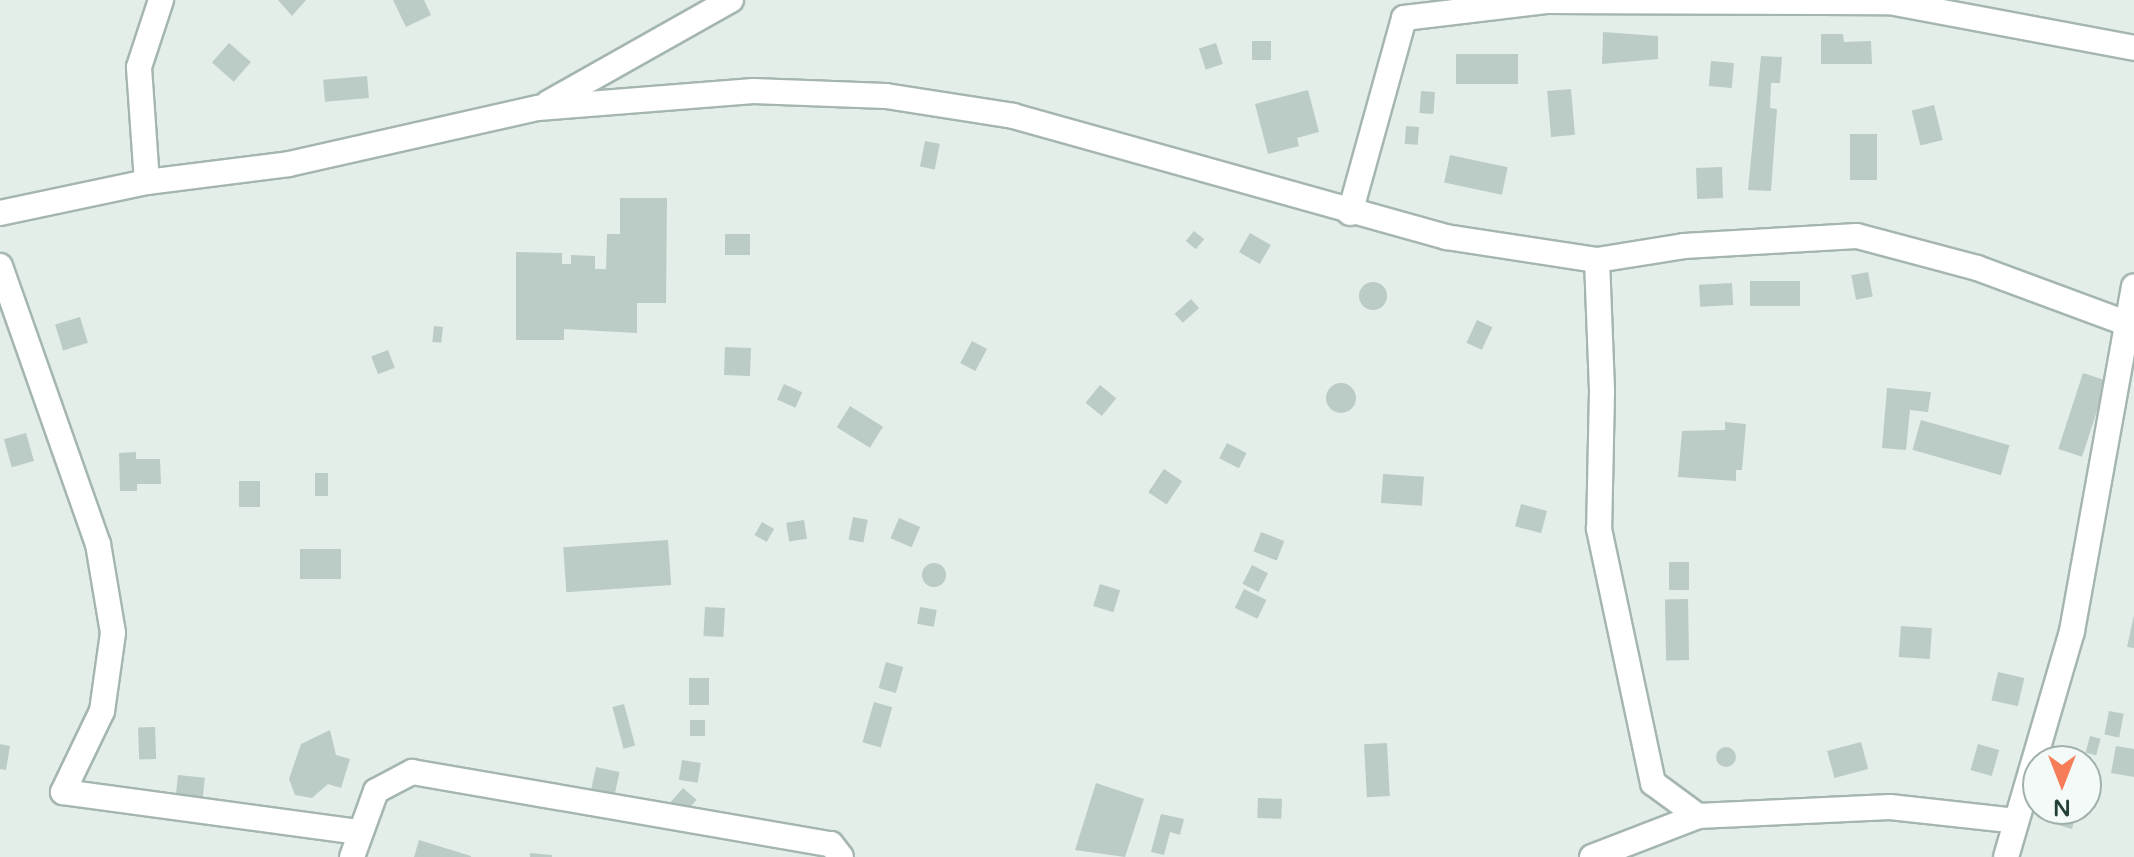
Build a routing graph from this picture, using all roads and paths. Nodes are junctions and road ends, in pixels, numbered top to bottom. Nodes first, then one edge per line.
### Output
1 (161, 0) edge
2 (731, 0) edge
3 (1889, 1) edge
4 (1409, 9) edge
5 (2134, 48) edge
6 (538, 108) junction
7 (147, 182) junction
8 (0, 213) edge
9 (1350, 213) junction
10 (1597, 260) junction
11 (0, 266) edge
12 (2134, 287) edge
13 (2128, 324) junction
14 (1698, 816) junction
15 (2016, 821) junction
16 (359, 832) junction
17 (352, 857) edge
18 (841, 857) edge
19 (1592, 857) edge
20 (2006, 857) edge

1 - 7 street
2 - 6 street
3 - 4 street
3 - 5 street
4 - 9 street
6 - 7 street
6 - 9 street
7 - 8 street
9 - 10 street
10 - 13 street
10 - 14 street
11 - 16 street
12 - 13 street
13 - 15 street
14 - 15 street
14 - 19 street
15 - 20 street
16 - 17 street
16 - 18 street

